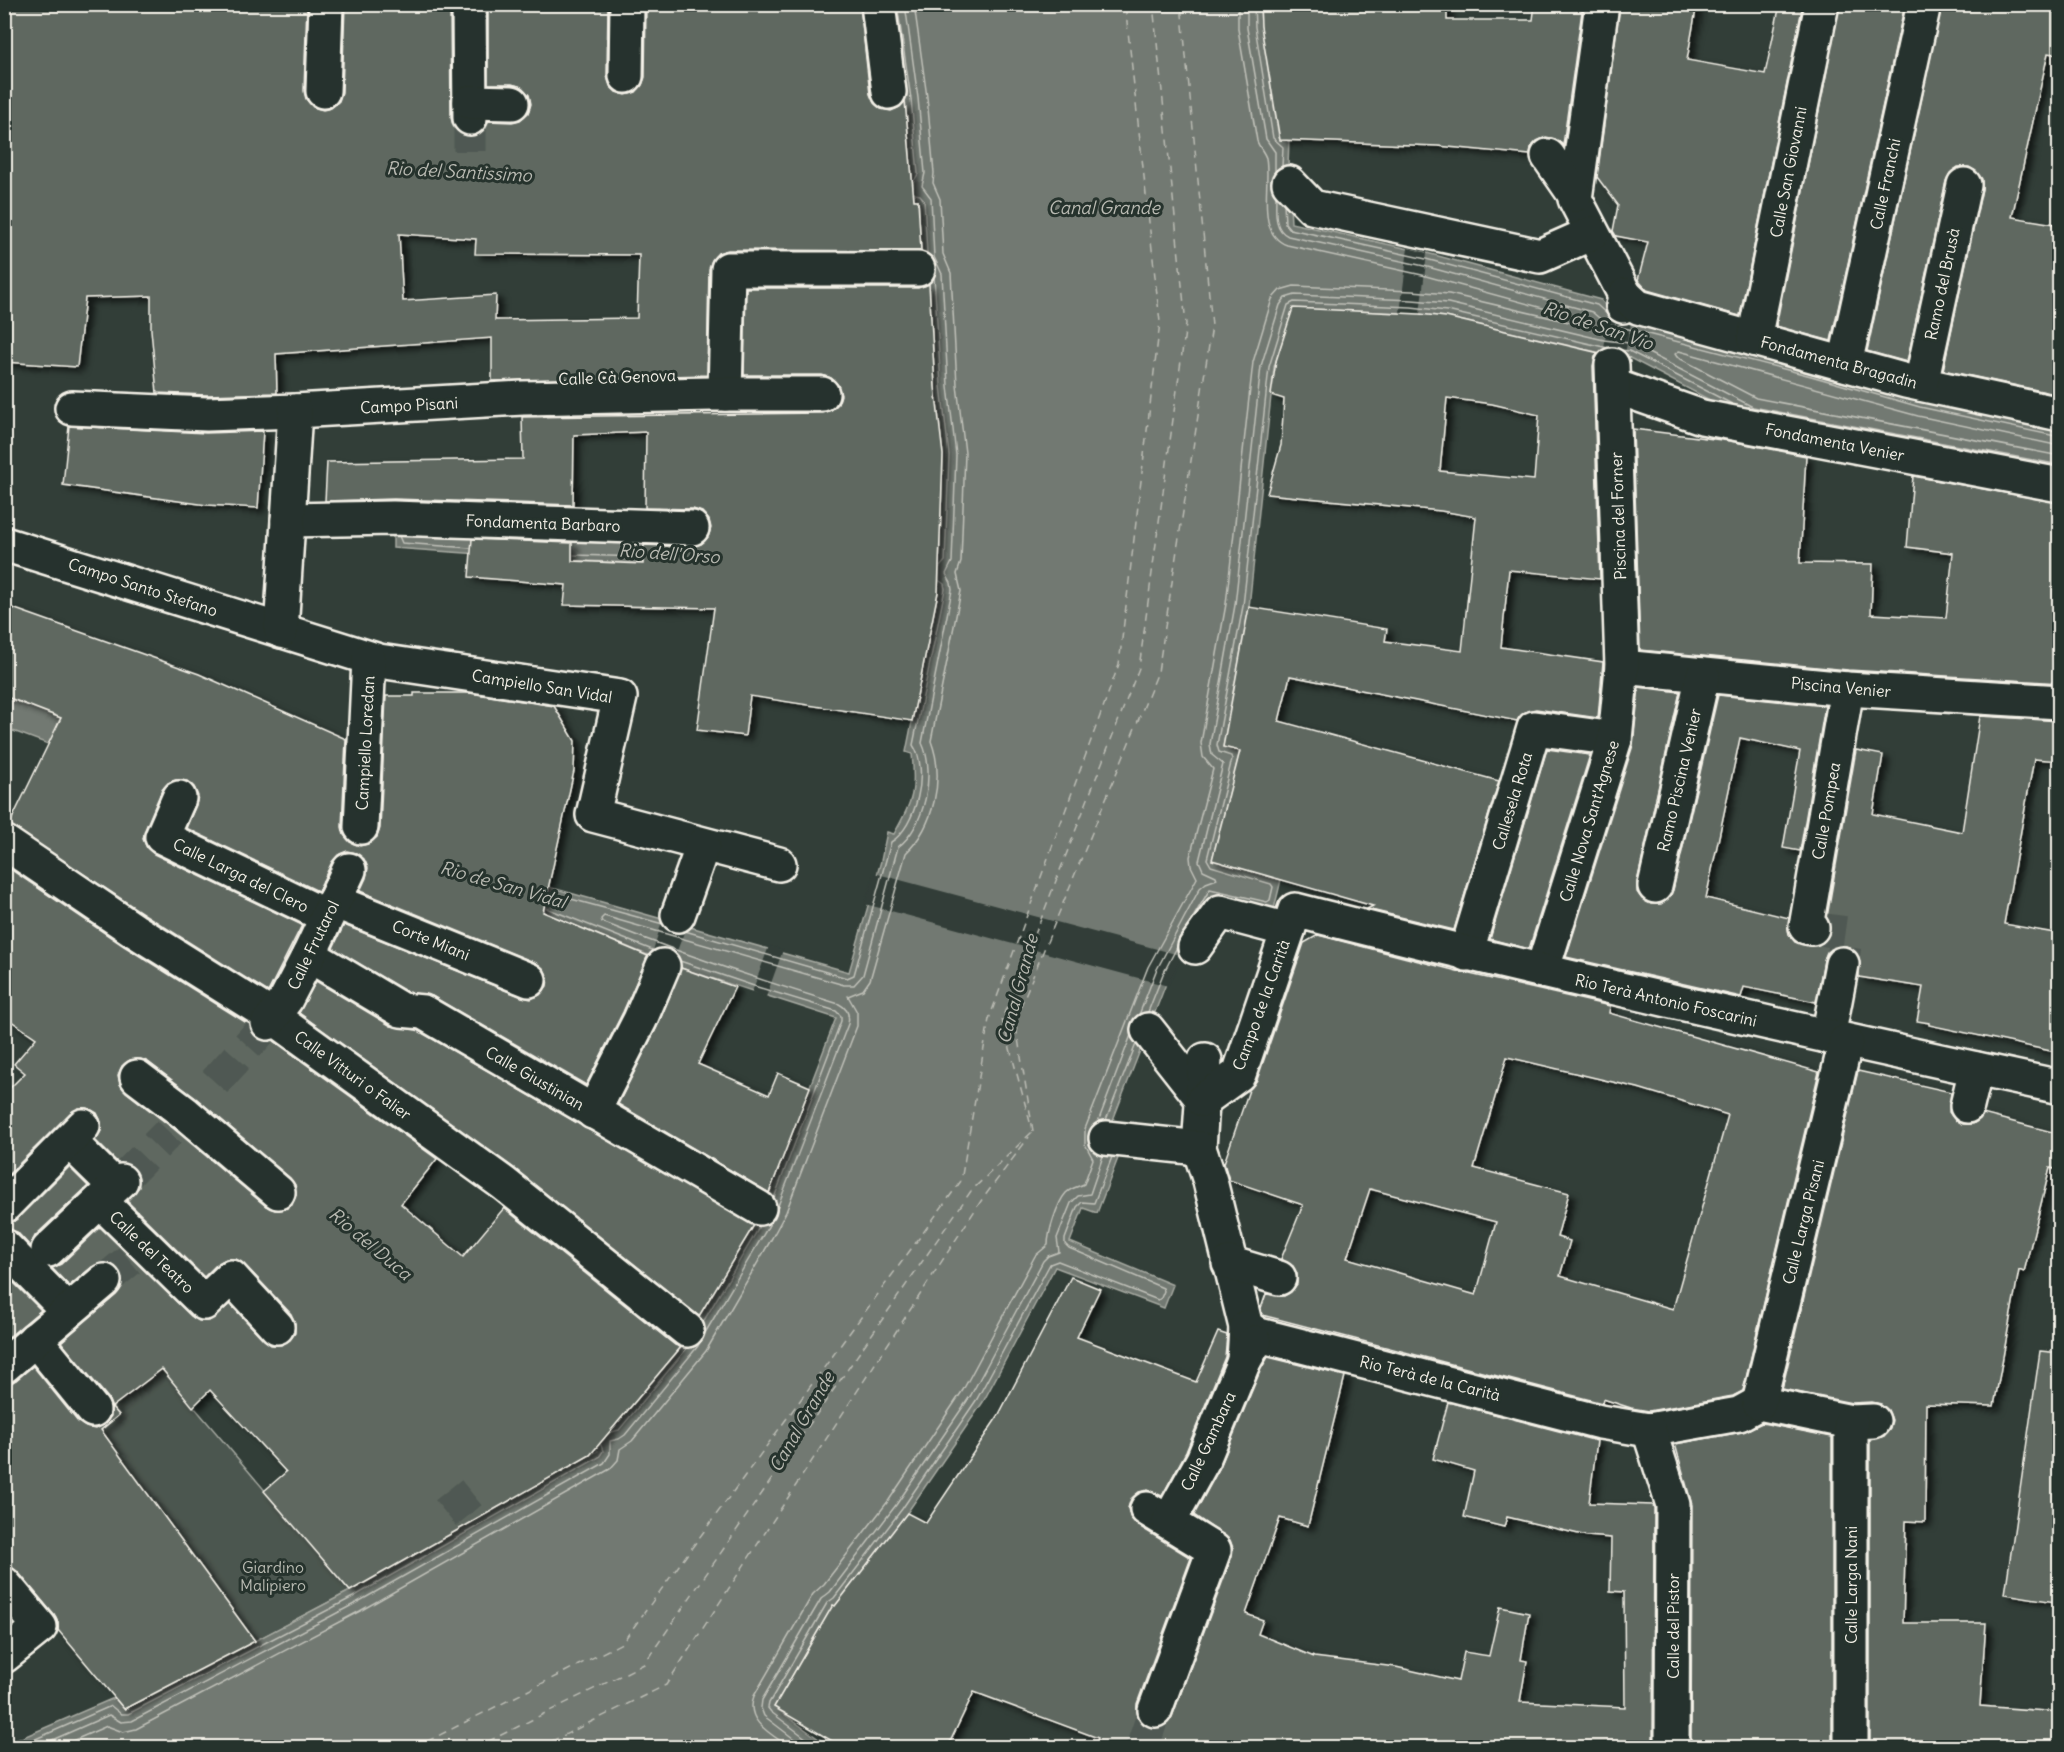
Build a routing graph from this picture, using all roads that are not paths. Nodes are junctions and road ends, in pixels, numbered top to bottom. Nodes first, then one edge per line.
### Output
1 (326, 4) edge
2 (470, 4) edge
3 (627, 4) edge
4 (878, 4) edge
5 (1602, 4) edge
6 (1822, 4) edge
7 (1924, 4) edge
8 (626, 76) dead end
9 (323, 91) dead end
10 (890, 92) dead end
11 (512, 103) dead end
12 (1289, 183) dead end
13 (1964, 185) dead end
14 (1592, 233) junction
15 (918, 269) dead end
16 (1754, 339) junction
17 (1845, 364) junction
18 (1613, 376) joint
19 (725, 383) junction
20 (1921, 384) junction
21 (822, 394) dead end
22 (72, 408) dead end
23 (280, 412) junction
24 (2060, 414) edge
25 (2060, 485) edge
26 (288, 520) junction
27 (692, 528) dead end
28 (4, 543) edge
29 (281, 631) junction
30 (369, 659) junction
31 (1622, 667) junction
32 (1703, 675) junction
33 (1847, 689) junction
34 (2060, 702) edge
35 (1615, 739) junction
36 (179, 798) dead end
37 (361, 827) dead end
38 (4, 842) edge
39 (703, 844) junction
40 (779, 864) dead end
41 (349, 870) dead end
42 (1655, 886) dead end
43 (330, 909) junction
44 (678, 915) dead end
45 (1812, 928) dead end
46 (1288, 930) junction
47 (1195, 947) dead end
48 (1466, 954) junction
49 (309, 955) junction
50 (1842, 964) tunnel mouth
51 (663, 966) dead end
52 (1542, 971) junction
53 (529, 980) dead end
54 (270, 1020) junction
55 (1148, 1030) dead end
56 (1837, 1039) junction
57 (1205, 1060) dead end
58 (1976, 1069) junction
59 (137, 1077) dead end
60 (2060, 1087) edge
61 (1203, 1100) junction
62 (1967, 1106) dead end
63 (593, 1112) junction
64 (1106, 1138) dead end
65 (1199, 1148) junction
66 (112, 1190) junction
67 (278, 1192) dead end
68 (4, 1206) edge
69 (759, 1208) dead end
70 (4, 1246) edge
71 (48, 1250) dead end
72 (1229, 1263) junction
73 (1279, 1278) dead end
74 (104, 1281) tunnel mouth
75 (68, 1311) junction
76 (278, 1327) dead end
77 (687, 1330) dead end
78 (35, 1339) junction
79 (1250, 1341) junction
80 (4, 1366) edge
81 (1749, 1409) junction
82 (93, 1410) dead end
83 (1649, 1431) junction
84 (14, 1595) edge
85 (4, 1656) edge
86 (1155, 1710) tunnel mouth
87 (1672, 1748) edge
88 (1851, 1748) edge

1 - 9 street
2 - 11 street
3 - 8 street
4 - 10 street
5 - 14 street
6 - 16 street, Calle San Giovanni
7 - 17 street, Calle Franchi
12 - 14 street
13 - 20 street, Ramo del Brusà
14 - 16 street, Fondamenta Bragadin
15 - 19 street
16 - 17 street, Fondamenta Bragadin
17 - 20 street, Fondamenta Bragadin
18 - 25 street, Fondamenta Venier
18 - 31 street, Piscina del Forner
19 - 21 street, Campo Pisani
19 - 23 street, Campo Pisani
20 - 24 street, Fondamenta Bragadin
22 - 23 street, Campo Pisani
23 - 26 street
26 - 27 street, Fondamenta Barbaro
26 - 29 street
28 - 29 street, Campo Santo Stefano
29 - 30 street, Campo Santo Stefano
30 - 37 street, Campiello Loredan
30 - 39 street, Campiello San Vidal
31 - 32 street, Piscina Venier
31 - 35 street, Calle Nova Sant'Agnese
32 - 33 street, Piscina Venier
32 - 42 street, Ramo Piscina Venier
33 - 34 street, Piscina Venier
33 - 45 street, Calle Pompea
35 - 48 street, Callesela Rota
35 - 52 street, Calle Nova Sant'Agnese
36 - 43 street, Calle Larga del Clero
38 - 54 street, Calle Vitturi o Falier
39 - 40 street, Campiello San Vidal
39 - 44 street
41 - 43 street, Calle Frutarol
43 - 49 street, Calle Frutarol
43 - 53 street, Corte Miani
46 - 47 street
46 - 48 street, Rio Terà Antonio Foscarini
46 - 61 street, Campo de la Carità
48 - 52 street, Rio Terà Antonio Foscarini
49 - 54 street, Calle Frutarol
49 - 63 street, Calle Giustinian
50 - 56 street
51 - 63 street
52 - 56 street, Rio Terà Antonio Foscarini
54 - 77 street, Calle Vitturi o Falier
55 - 61 street
56 - 58 street, Rio Terà Antonio Foscarini
56 - 81 street, Calle Larga Pisani
57 - 61 street, Campo de la Carità
58 - 60 street, Rio Terà Antonio Foscarini
58 - 62 street
59 - 67 street
61 - 65 street, Campo de la Carità
63 - 69 street, Calle Giustinian
64 - 65 street
65 - 72 street, Campo de la Carità
66 - 68 street, Calle del Teatro
66 - 71 street
66 - 76 street, Calle del Teatro
70 - 75 street
72 - 73 street
72 - 79 street, Campo de la Carità
74 - 75 street
75 - 78 street
78 - 80 street
78 - 82 street
79 - 83 street, Rio Terà de la Carità
79 - 86 street, Calle Gambara
81 - 83 street
81 - 88 street, Calle Larga Nani
83 - 87 street, Calle del Pistor
84 - 85 street

